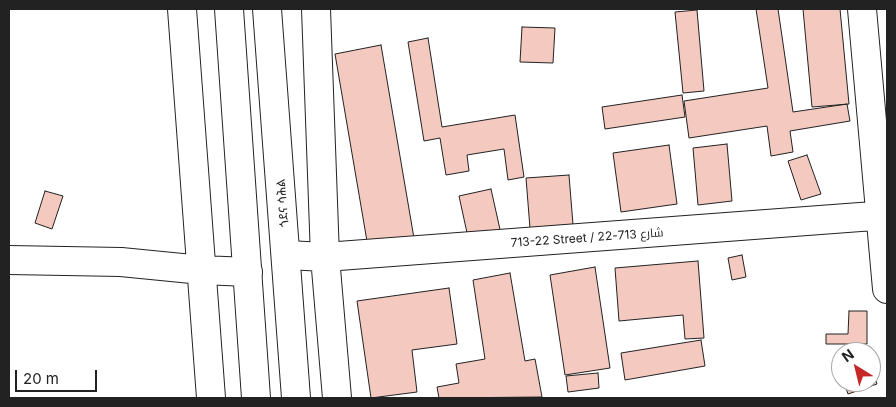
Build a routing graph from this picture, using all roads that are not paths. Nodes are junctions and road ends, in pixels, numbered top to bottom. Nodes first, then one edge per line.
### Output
1 (182, 9) edge
2 (229, 9) edge
3 (267, 9) edge
4 (316, 9) edge
5 (862, 9) edge
6 (884, 216) edge
7 (287, 255) junction
8 (325, 257) junction
9 (9, 260) edge
10 (202, 270) junction
11 (248, 272) junction
12 (887, 289) edge
13 (212, 398) edge
14 (256, 398) edge
15 (296, 398) edge
16 (337, 398) edge

1 - 10 main road
2 - 11 main road
3 - 7 main road, ጎደና ሳሕል
4 - 8 main road
5 - 6 main road
6 - 8 main road, 713-22 Street / شارع 713-22
6 - 12 main road
7 - 8 main road, 713-22 Street / شارع 713-22
7 - 15 main road, ጎደና ሳሕል
8 - 16 main road
9 - 10 main road
10 - 11 main road
10 - 13 main road
11 - 14 main road

